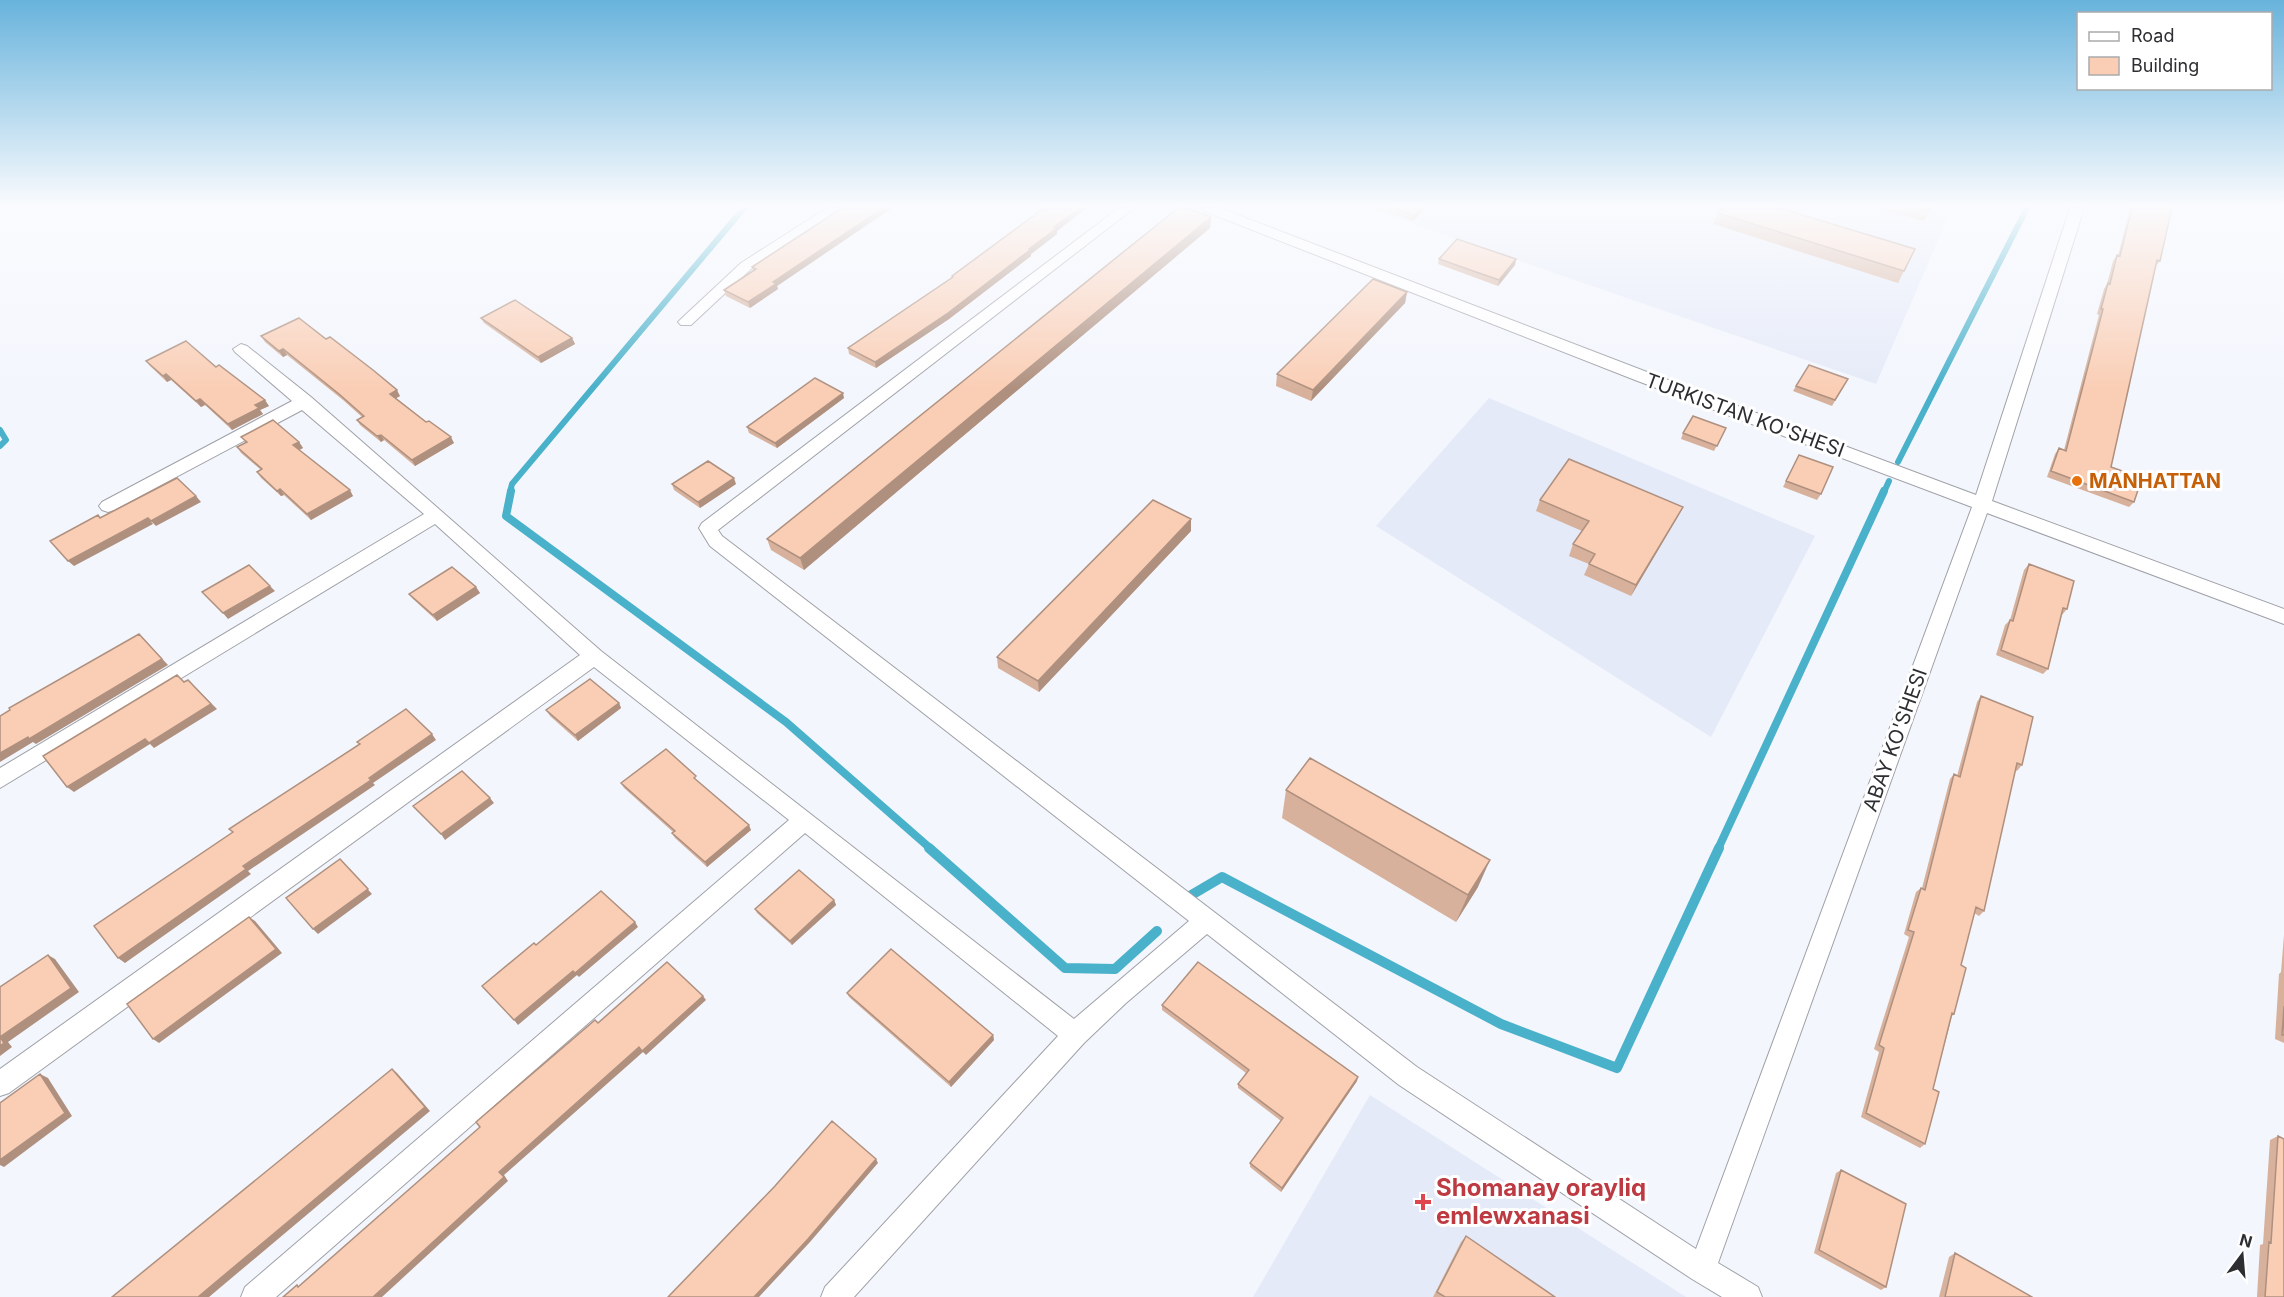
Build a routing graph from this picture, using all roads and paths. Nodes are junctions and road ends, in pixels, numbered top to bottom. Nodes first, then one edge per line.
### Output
1 (743, 269) edge
2 (1047, 269) edge
3 (1366, 269) edge
4 (2057, 269) edge
5 (686, 322) dead end
6 (241, 349) dead end
7 (305, 401) junction
8 (1982, 503) junction
9 (108, 506) dead end
10 (436, 514) junction
11 (2284, 617) edge
12 (594, 656) junction
13 (0, 779) edge
14 (804, 820) junction
15 (1206, 921) junction
16 (1075, 1035) junction
17 (0, 1084) edge
18 (1702, 1269) junction
19 (255, 1297) edge
20 (835, 1297) edge
21 (1748, 1297) edge

1 - 5 street
2 - 15 street
3 - 8 street, TURKISTAN KO'SHESI
4 - 8 street, ABAY KO'SHESI
6 - 7 street
7 - 9 street
7 - 10 street
8 - 11 street, TURKISTAN KO'SHESI
8 - 18 street, ABAY KO'SHESI
10 - 12 street
10 - 13 street
12 - 14 street
12 - 17 street
14 - 16 street
14 - 19 street
15 - 16 street
15 - 18 street
16 - 20 street
18 - 21 street

